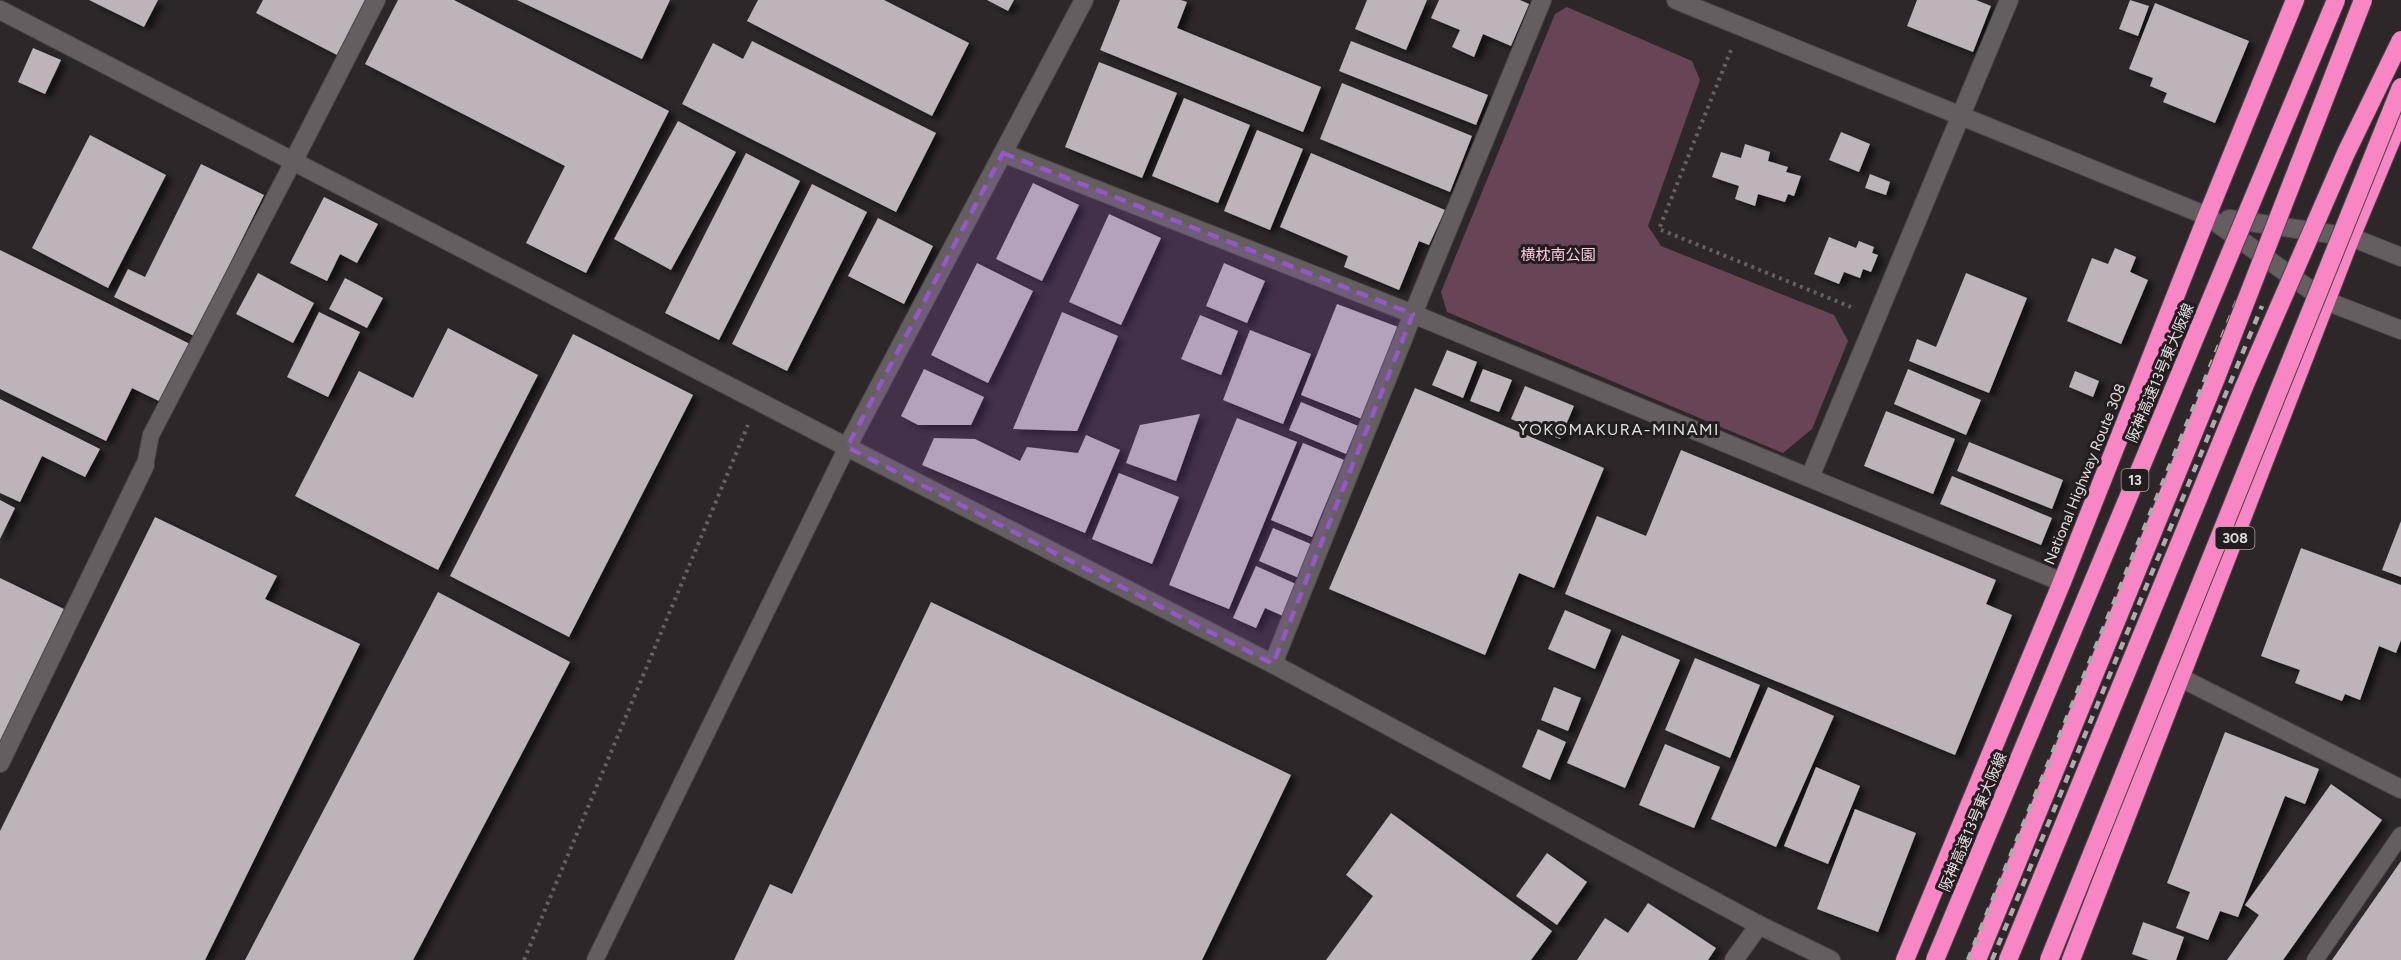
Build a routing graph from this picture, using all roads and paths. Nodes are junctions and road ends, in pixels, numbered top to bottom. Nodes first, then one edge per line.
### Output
1 (376, 0) edge
2 (1084, 0) edge
3 (1542, 0) edge
4 (1676, 0) edge
5 (2009, 0) edge
6 (2295, 0) edge
7 (2336, 0) edge
8 (2363, 0) edge
9 (0, 10) edge
10 (1740, 27) junction
11 (2401, 40) edge
12 (2401, 87) edge
13 (1961, 115) junction
14 (2401, 117) edge
15 (1003, 153) junction
16 (294, 160) junction
17 (2207, 216) junction
18 (2351, 237) junction
19 (2401, 257) edge
20 (2326, 302) junction
21 (1413, 314) junction
22 (1876, 318) junction
23 (2401, 330) edge
24 (757, 399) junction
25 (847, 447) junction
26 (145, 465) joint
27 (1810, 477) junction
28 (2062, 582) junction
29 (1273, 664) junction
30 (2181, 678) junction
31 (0, 763) edge
32 (2401, 789) edge
33 (2401, 835) edge
34 (1759, 925) junction
35 (524, 960) edge
36 (595, 960) edge
37 (1734, 960) edge
38 (1831, 960) edge
39 (1905, 960) edge
40 (1935, 960) edge
41 (1977, 960) edge
42 (2008, 960) edge
43 (2049, 960) edge
44 (2071, 960) edge
45 (2315, 960) edge

1 - 16 street
2 - 15 street
3 - 21 street
4 - 10 street
5 - 13 street
6 - 17 highway, National Highway Route 308
7 - 40 highway, 阪神高速13号東大阪線 / 13, bridge
8 - 41 highway, bridge
9 - 16 street
10 - 13 street
10 - 22 path
11 - 42 highway, bridge
12 - 43 highway, bridge
13 - 17 street
13 - 22 street
14 - 18 highway, 308
15 - 21 street
15 - 25 street
16 - 24 street
16 - 26 lane
17 - 18 street
17 - 20 street
17 - 28 highway, National Highway Route 308
18 - 19 street
18 - 20 highway, 308
20 - 23 street
20 - 30 highway, 308
21 - 27 street
21 - 29 street
22 - 27 street
24 - 25 street
24 - 35 path
25 - 29 street
25 - 36 lane
26 - 31 street
27 - 28 street
28 - 39 highway, National Highway Route 308
29 - 34 street
30 - 32 street
30 - 44 highway, 308
33 - 45 lane
34 - 37 street
34 - 38 street

